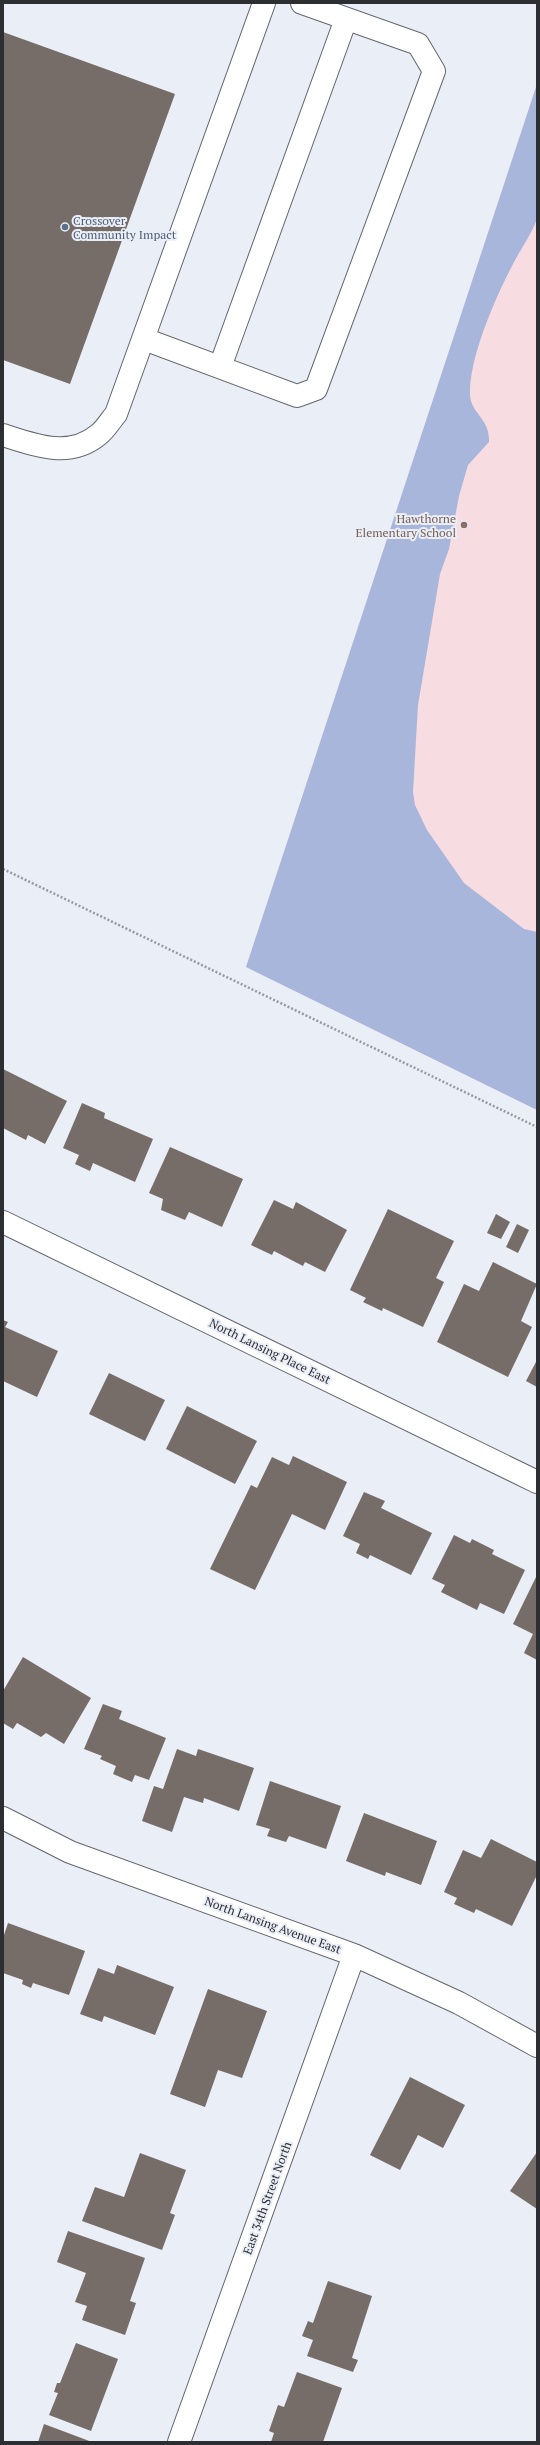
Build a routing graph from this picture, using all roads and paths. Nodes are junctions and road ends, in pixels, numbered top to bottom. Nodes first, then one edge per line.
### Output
1 (264, 3) edge
2 (302, 3) edge
3 (346, 19) junction
4 (144, 339) junction
5 (220, 367) junction
6 (3, 436) edge
7 (3, 869) edge
8 (537, 1127) edge
9 (3, 1222) edge
10 (537, 1482) edge
11 (3, 1818) edge
12 (354, 1955) junction
13 (537, 2046) edge
14 (179, 2442) edge

1 - 4 street
2 - 3 street
3 - 5 street
3 - 5 street
4 - 5 street
4 - 6 street
7 - 8 path
9 - 10 street, North Lansing Place East
11 - 12 street, North Lansing Avenue East
12 - 13 street, North Lansing Avenue East
12 - 14 street, East 34th Street North

